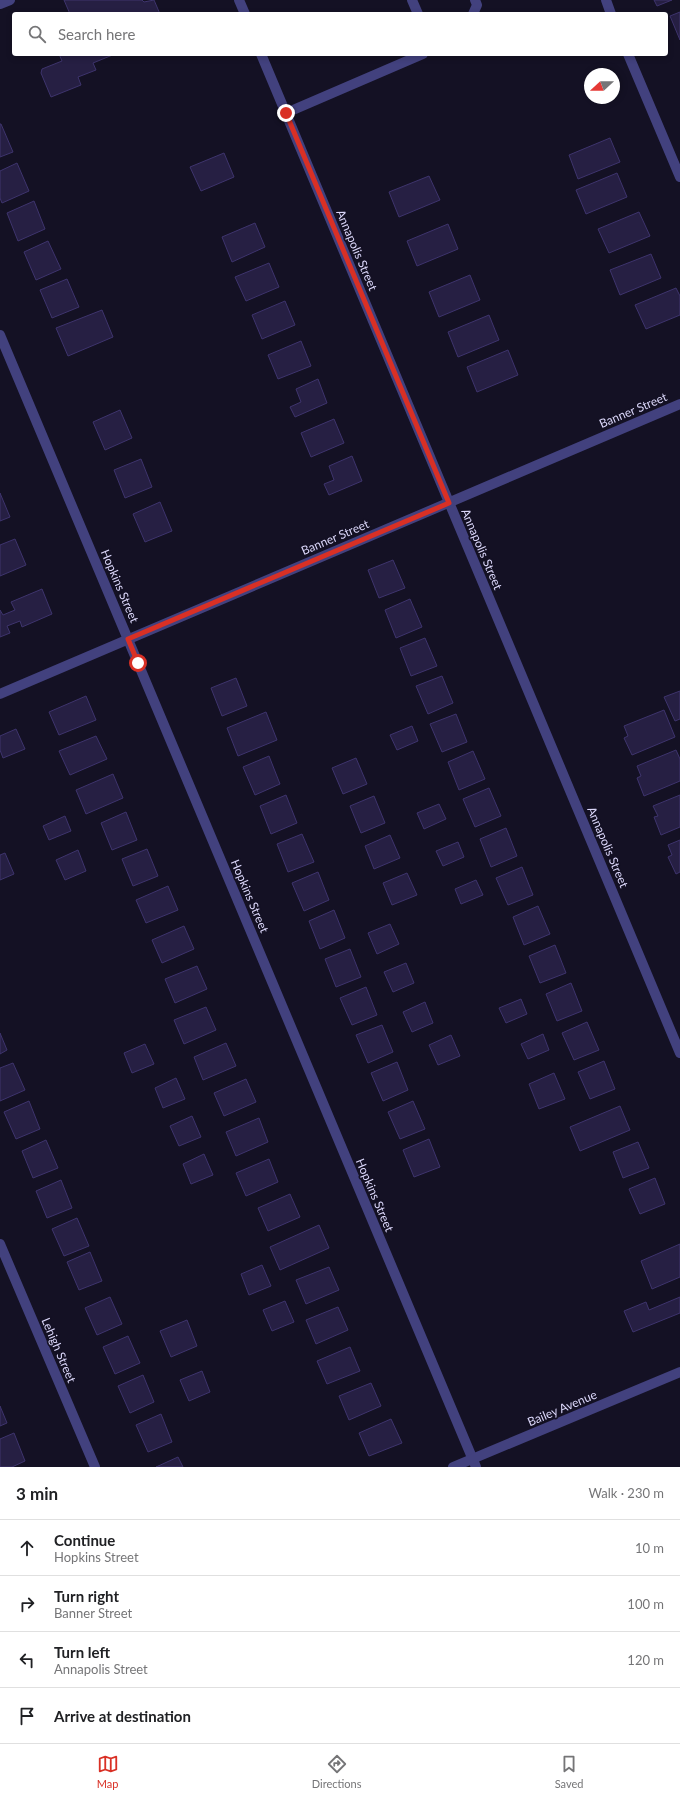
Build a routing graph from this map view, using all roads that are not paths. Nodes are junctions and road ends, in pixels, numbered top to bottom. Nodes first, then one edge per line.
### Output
1 (10, 0) edge
2 (239, 0) edge
3 (412, 0) edge
4 (475, 0) edge
5 (606, 0) edge
6 (0, 4) edge
7 (243, 12) edge
8 (417, 12) edge
9 (474, 12) edge
10 (610, 12) edge
11 (262, 56) edge
12 (418, 56) edge
13 (629, 56) edge
14 (286, 113) junction
15 (680, 177) edge
16 (0, 336) edge
17 (680, 404) edge
18 (449, 503) junction
19 (128, 639) junction
20 (0, 694) edge
21 (680, 1053) edge
22 (0, 1244) edge
23 (680, 1372) edge
24 (474, 1463) edge
25 (95, 1467) edge
26 (453, 1467) edge

1 - 6 street
2 - 7 street
3 - 8 street
4 - 9 street
5 - 10 street
11 - 14 street, Annapolis Street
12 - 14 street
13 - 15 street
14 - 18 street, Annapolis Street
16 - 19 street, Hopkins Street
17 - 18 street, Banner Street
18 - 19 street, Banner Street
18 - 21 street, Annapolis Street
19 - 20 street, Banner Street
19 - 24 street, Hopkins Street
22 - 25 street, Lehigh Street
23 - 24 street, Bailey Avenue
24 - 26 street, Bailey Avenue

